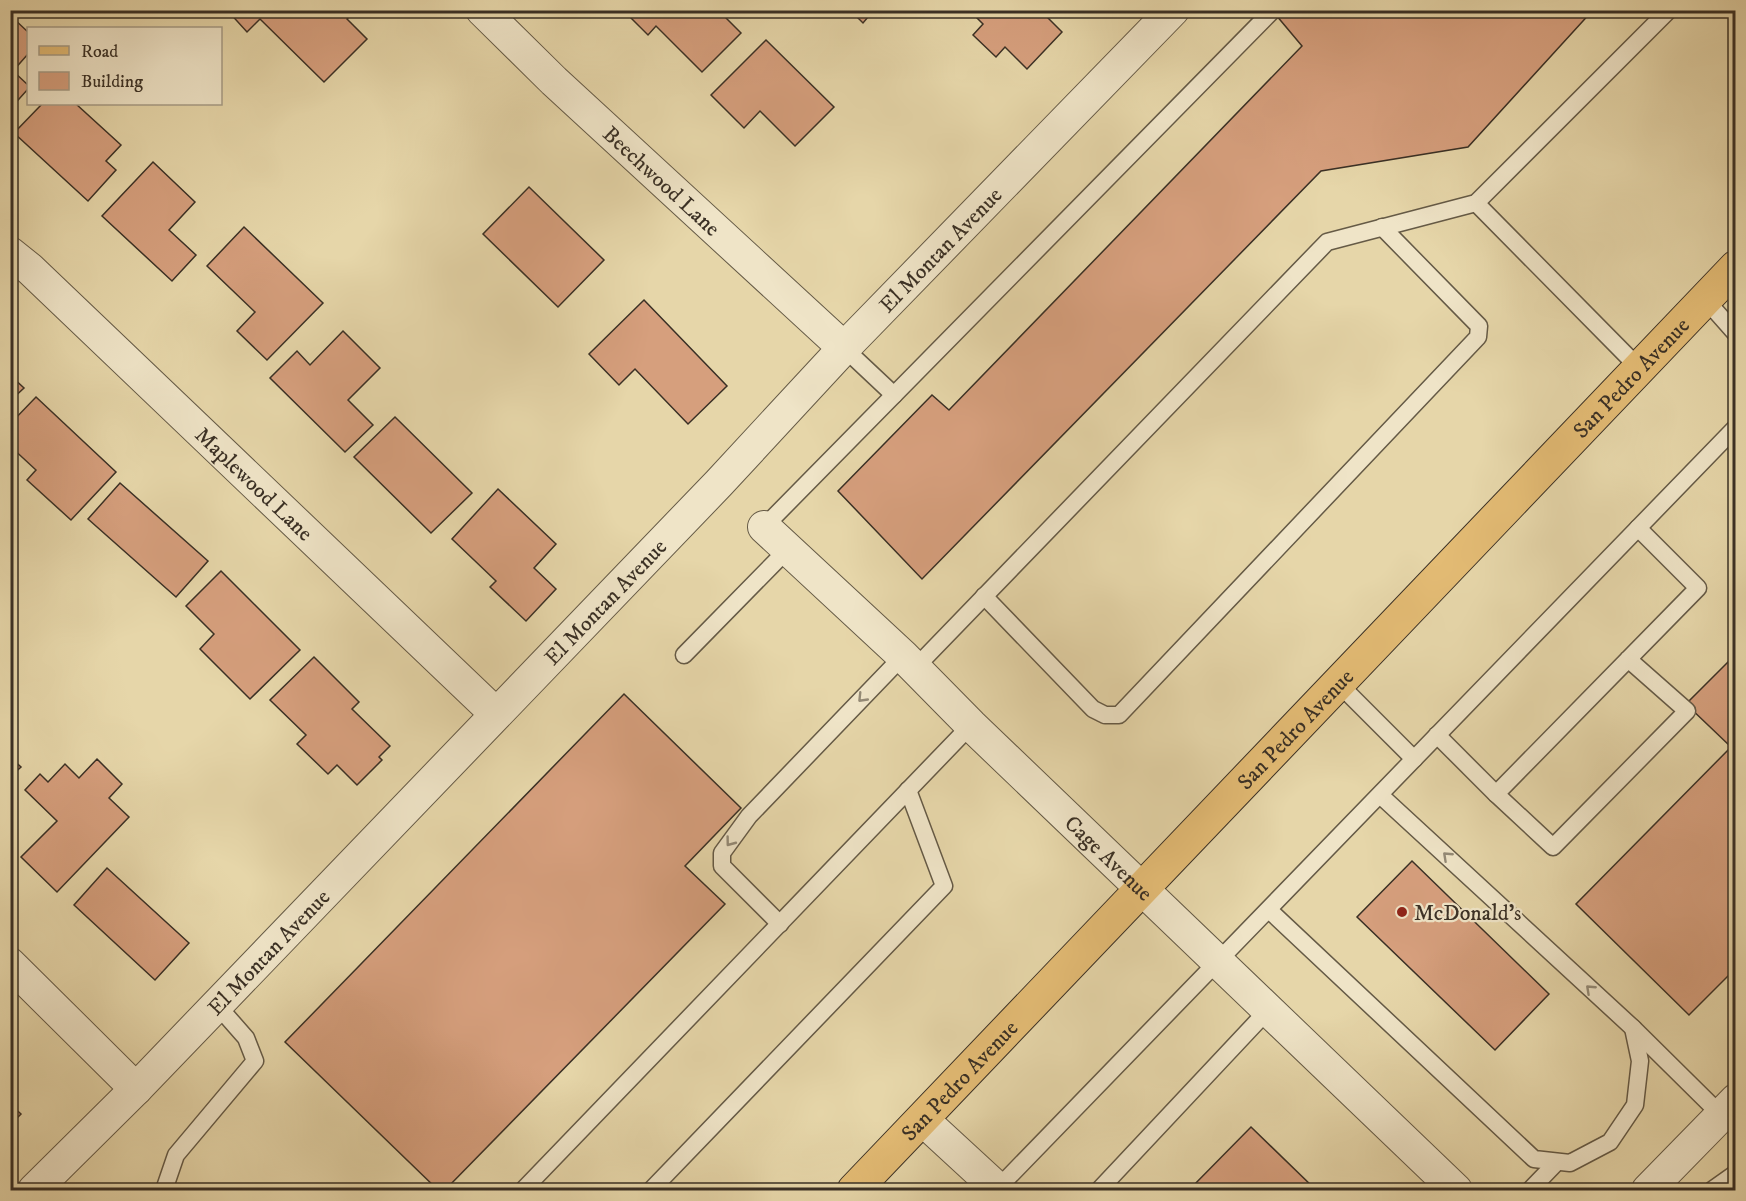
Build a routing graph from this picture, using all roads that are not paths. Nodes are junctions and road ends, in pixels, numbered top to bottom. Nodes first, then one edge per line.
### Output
1 (482, 10) edge
2 (1173, 10) edge
3 (1273, 10) edge
4 (1669, 10) edge
5 (1476, 203) junction
6 (1382, 227) junction
7 (10, 253) edge
8 (1736, 267) edge
9 (1705, 299) junction
10 (1736, 334) edge
11 (844, 348) junction
12 (1639, 368) junction
13 (894, 395) junction
14 (1736, 427) edge
15 (764, 527) joint
16 (1638, 528) junction
17 (787, 550) junction
18 (984, 596) junction
19 (684, 655) dead end
20 (1628, 659) junction
21 (909, 662) junction
22 (1339, 684) junction
23 (496, 714) junction
24 (971, 725) junction
25 (1437, 735) junction
26 (1414, 759) junction
27 (908, 790) junction
28 (1496, 794) junction
29 (1380, 795) junction
30 (1143, 890) junction
31 (1269, 910) junction
32 (780, 924) junction
33 (1218, 962) junction
34 (10, 963) edge
35 (217, 1005) junction
36 (1268, 1010) junction
37 (1633, 1028) junction
38 (136, 1089) junction
39 (1728, 1107) edge
40 (923, 1120) junction
41 (1557, 1162) junction
42 (1736, 1173) edge
43 (998, 1190) edge
44 (34, 1191) edge
45 (164, 1191) edge
46 (523, 1191) edge
47 (651, 1191) edge
48 (854, 1191) edge
49 (1099, 1191) edge
50 (1456, 1191) edge
51 (1530, 1191) edge
52 (1648, 1191) edge
53 (1712, 1191) edge

1 - 11 street, Beechwood Lane
2 - 11 street, El Montan Avenue
3 - 13 lane
4 - 5 lane
5 - 6 lane
5 - 12 lane
6 - 18 lane
6 - 18 lane
7 - 23 street, Maplewood Lane
8 - 9 main road, San Pedro Avenue
9 - 10 lane
9 - 12 main road, San Pedro Avenue
11 - 13 lane
11 - 23 street, El Montan Avenue
12 - 22 main road, San Pedro Avenue
13 - 15 lane
14 - 16 lane
15 - 17 street, Cage Avenue
16 - 20 lane
16 - 25 lane
17 - 19 lane
17 - 21 street, Cage Avenue
18 - 21 lane
20 - 28 lane
20 - 28 lane
21 - 24 street, Cage Avenue
21 -> 32 lane
22 - 26 lane
22 - 30 main road, San Pedro Avenue
23 - 35 street, El Montan Avenue
24 - 27 lane
24 - 30 street, Cage Avenue
25 - 26 lane
25 - 28 lane
26 - 29 lane
27 - 32 lane
27 - 47 lane
29 - 31 lane
37 -> 29 lane
30 - 33 street, Cage Avenue
30 - 40 main road, San Pedro Avenue
31 - 33 lane
31 - 41 lane
32 - 46 lane
33 - 36 street, Cage Avenue
33 - 43 lane
34 - 38 street
35 - 38 street, El Montan Avenue
35 - 45 lane
36 - 49 lane
36 - 50 street, Cage Avenue
37 - 39 lane
37 - 41 lane
38 - 44 street, El Montan Avenue
39 - 52 street
40 - 43 street
40 - 48 main road, San Pedro Avenue
41 - 51 lane
42 - 53 lane

